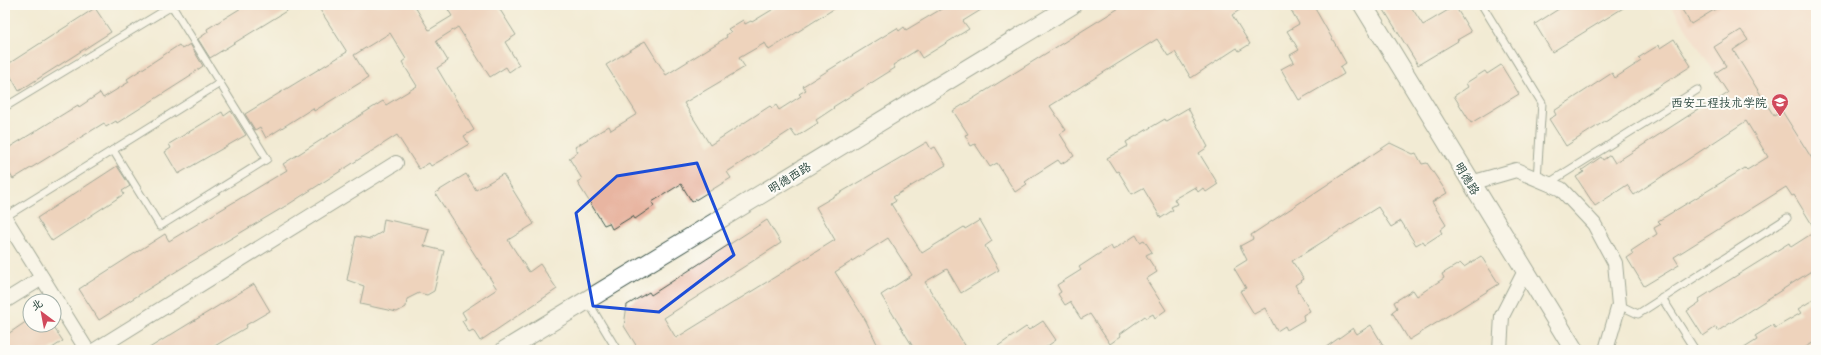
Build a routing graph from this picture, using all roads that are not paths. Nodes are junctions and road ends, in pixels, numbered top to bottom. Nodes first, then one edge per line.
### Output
1 (1072, 5) edge
2 (1363, 5) edge
3 (1482, 5) edge
4 (220, 83) junction
5 (1697, 90) dead end
6 (5, 107) edge
7 (113, 150) junction
8 (396, 162) dead end
9 (1542, 181) junction
10 (1471, 183) junction
11 (5, 217) edge
12 (1788, 218) dead end
13 (1526, 271) junction
14 (42, 278) junction
15 (1662, 298) junction
16 (586, 300) junction
17 (5, 301) edge
18 (1619, 305) junction
19 (87, 350) edge
20 (95, 350) edge
21 (505, 350) edge
22 (617, 350) edge
23 (1500, 350) edge
24 (1574, 350) edge
25 (1606, 350) edge
26 (1695, 350) edge

1 - 16 street, 明德西路
2 - 10 street, 明德路
3 - 9 lane
4 - 6 lane
4 - 7 lane
4 - 7 lane
5 - 9 lane
7 - 11 lane
8 - 20 street
9 - 10 street
9 - 18 street
10 - 13 street, 明德路
11 - 14 street
12 - 15 lane
13 - 23 street
13 - 24 street, 明德路
14 - 17 street
14 - 19 street
15 - 18 lane
15 - 26 lane
16 - 21 street, 明德西路
16 - 22 lane
18 - 25 street

